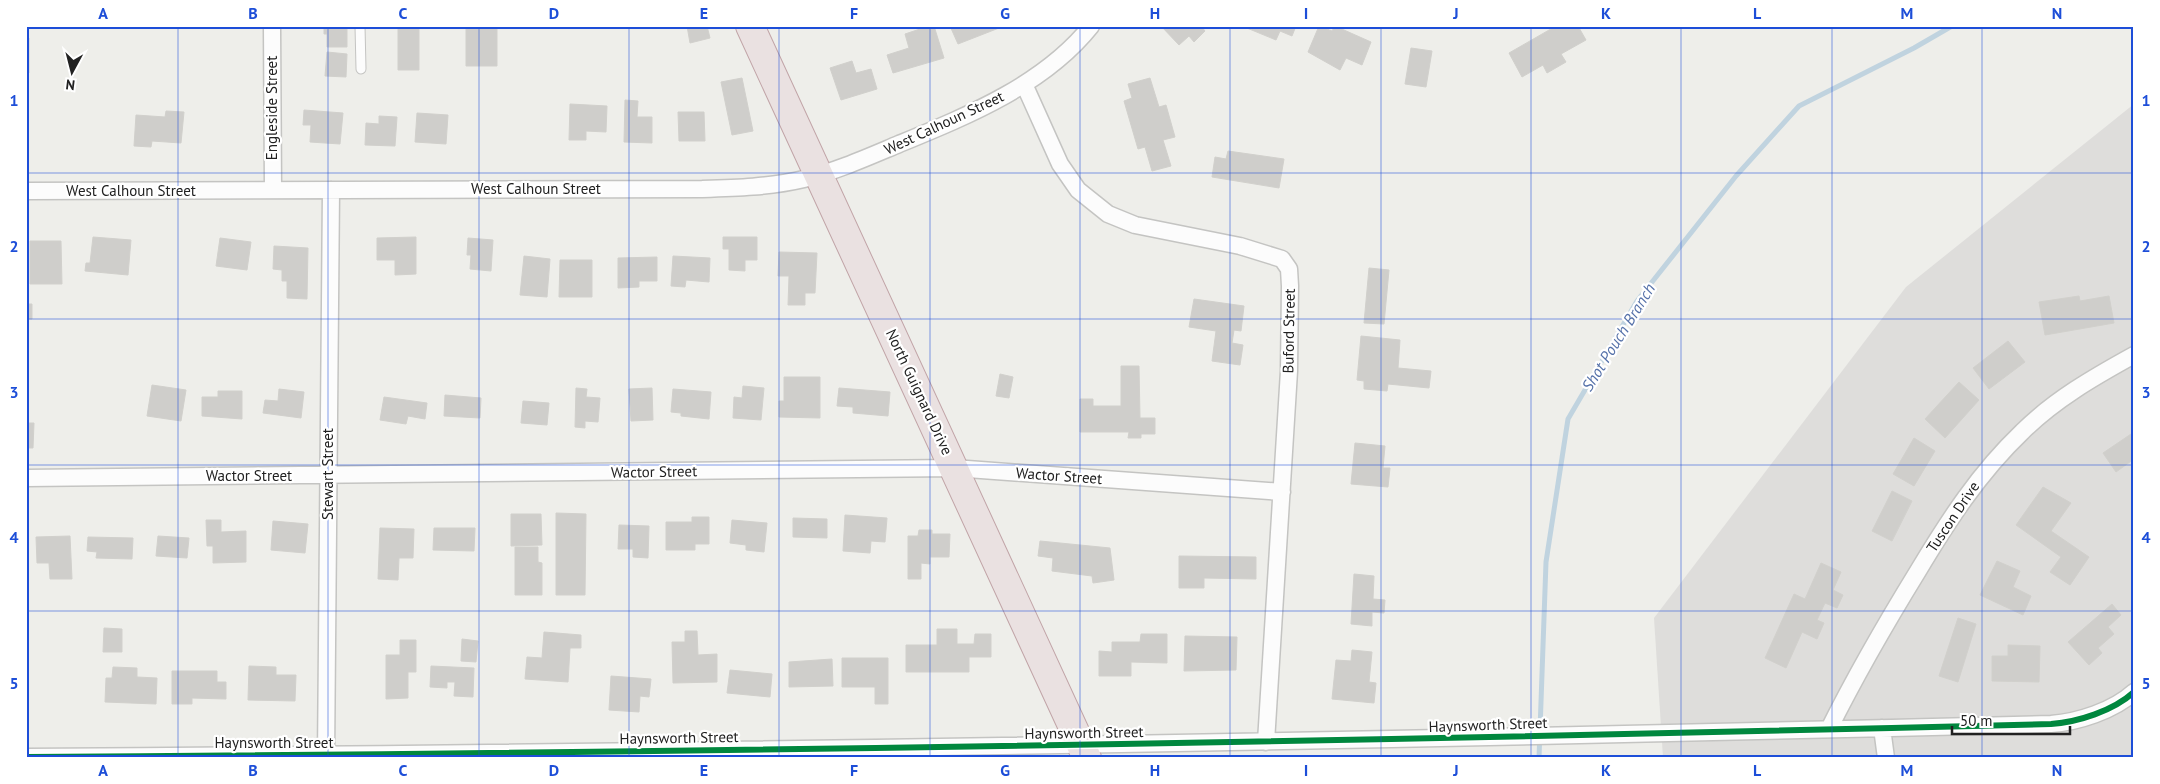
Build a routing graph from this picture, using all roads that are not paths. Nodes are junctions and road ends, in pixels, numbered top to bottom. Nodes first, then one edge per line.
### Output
1 (272, 26) edge
2 (360, 26) edge
3 (750, 26) edge
4 (1091, 26) edge
5 (361, 69) dead end
6 (1024, 84) junction
7 (818, 174) junction
8 (273, 190) junction
9 (331, 190) junction
10 (26, 192) edge
11 (2134, 355) edge
12 (954, 468) junction
13 (328, 475) junction
14 (26, 478) edge
15 (1282, 492) junction
16 (2134, 692) edge
17 (1882, 728) junction
18 (1829, 729) junction
19 (1266, 742) junction
20 (1084, 752) edge
21 (653, 754) edge
22 (26, 757) edge
23 (326, 757) edge
24 (1886, 758) edge

1 - 8 street, Engleside Street
2 - 5 lane
3 - 7 highway, North Guignard Drive
4 - 6 street, West Calhoun Street
6 - 7 street, West Calhoun Street
6 - 15 street, Buford Street
7 - 9 street, West Calhoun Street
7 - 12 highway, North Guignard Drive
8 - 9 street, West Calhoun Street
8 - 10 street, West Calhoun Street
9 - 13 street, Stewart Street
11 - 18 street, Tuscon Drive
12 - 13 street, Wactor Street
12 - 15 street, Wactor Street
12 - 20 highway, North Guignard Drive
13 - 14 street, Wactor Street
13 - 23 street, Stewart Street
15 - 19 street, Buford Street
16 - 17 street, Haynsworth Street
17 - 18 street, Haynsworth Street
17 - 24 street
18 - 19 street, Haynsworth Street
19 - 20 street, Haynsworth Street
20 - 21 street, Haynsworth Street
21 - 23 street, Haynsworth Street
22 - 23 street, Haynsworth Street

